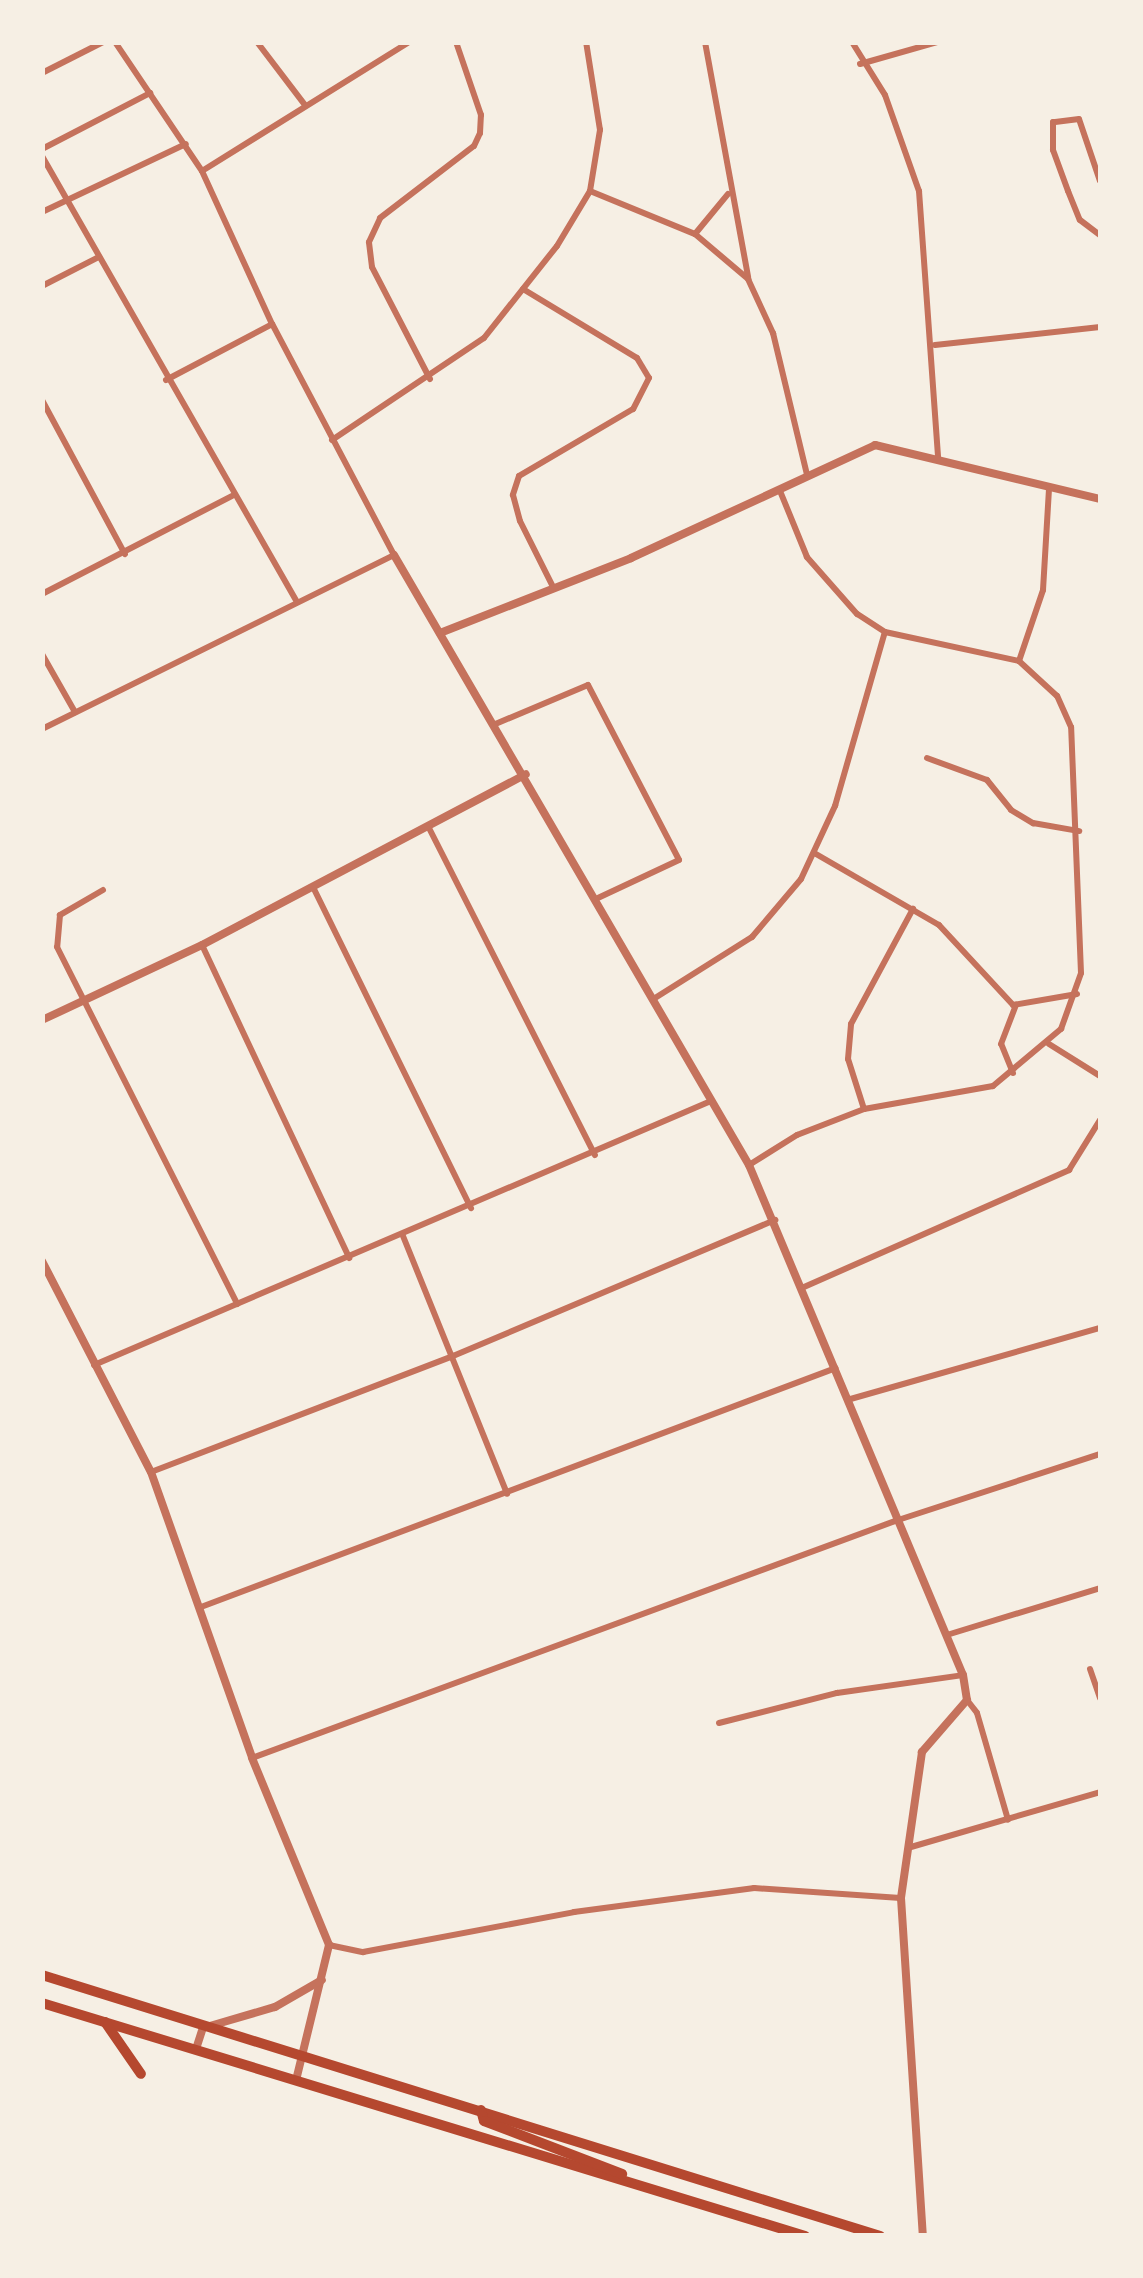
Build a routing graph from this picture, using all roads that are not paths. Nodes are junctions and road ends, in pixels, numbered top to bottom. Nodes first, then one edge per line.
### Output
1 (103, 42) edge
2 (114, 42) edge
3 (257, 42) edge
4 (408, 42) edge
5 (456, 42) edge
6 (586, 42) edge
7 (705, 42) edge
8 (852, 42) edge
9 (938, 42) edge
10 (860, 64) junction
11 (42, 73) edge
12 (150, 93) junction
13 (305, 105) junction
14 (187, 144) junction
15 (42, 152) edge
16 (202, 172) junction
17 (1100, 181) edge
18 (590, 191) junction
19 (728, 194) junction
20 (67, 199) junction
21 (42, 212) edge
22 (1100, 232) edge
23 (695, 234) junction
24 (98, 257) junction
25 (748, 278) junction
26 (42, 286) edge
27 (523, 289) junction
28 (272, 324) junction
29 (1100, 327) edge
30 (935, 344) junction
31 (430, 378) junction
32 (166, 380) junction
33 (42, 400) edge
34 (332, 440) junction
35 (938, 457) junction
36 (807, 475) junction
37 (1049, 489) junction
38 (780, 491) junction
39 (232, 496) junction
40 (1100, 499) edge
41 (125, 554) junction
42 (394, 555) junction
43 (553, 586) junction
44 (42, 594) edge
45 (297, 602) junction
46 (885, 632) junction
47 (440, 634) junction
48 (42, 654) edge
49 (1019, 661) junction
50 (75, 712) junction
51 (493, 726) junction
52 (42, 729) edge
53 (927, 758) dead end
54 (526, 774) junction
55 (428, 826) junction
56 (1079, 831) junction
57 (816, 854) junction
58 (313, 887) junction
59 (102, 890) dead end
60 (598, 898) junction
61 (913, 908) junction
62 (202, 945) junction
63 (1077, 994) junction
64 (655, 998) junction
65 (82, 1001) junction
66 (1016, 1005) junction
67 (42, 1020) edge
68 (1049, 1044) junction
69 (1013, 1073) junction
70 (1100, 1076) edge
71 (711, 1101) junction
72 (864, 1109) junction
73 (1100, 1120) edge
74 (596, 1155) junction
75 (749, 1165) junction
76 (471, 1208) junction
77 (775, 1220) junction
78 (403, 1236) junction
79 (349, 1258) junction
80 (42, 1261) edge
81 (804, 1287) junction
82 (237, 1304) junction
83 (1100, 1328) edge
84 (452, 1356) junction
85 (92, 1366) junction
86 (836, 1368) junction
87 (848, 1400) junction
88 (1100, 1454) edge
89 (152, 1472) junction
90 (507, 1494) junction
91 (896, 1521) junction
92 (1100, 1588) edge
93 (201, 1607) junction
94 (950, 1634) junction
95 (1090, 1669) dead end
96 (963, 1676) junction
97 (1100, 1698) edge
98 (967, 1700) junction
99 (719, 1723) dead end
100 (252, 1758) junction
101 (1100, 1792) edge
102 (1008, 1820) junction
103 (911, 1848) junction
104 (901, 1898) junction
105 (329, 1945) junction
106 (42, 1975) edge
107 (322, 1980) junction
108 (42, 2002) edge
109 (104, 2021) junction
110 (204, 2028) junction
111 (196, 2049) junction
112 (303, 2054) junction
113 (140, 2074) dead end
114 (296, 2080) junction
115 (481, 2110) junction
116 (638, 2186) junction
117 (805, 2236) edge
118 (880, 2236) edge
119 (922, 2236) edge

1 - 11 street
2 - 12 street
3 - 13 street
4 - 13 street
5 - 31 street
6 - 18 street
7 - 19 street
8 - 10 street
9 - 10 street
10 - 30 street
12 - 14 street
12 - 15 street
13 - 16 street
14 - 16 street
14 - 20 street
15 - 20 street
16 - 28 street
17 - 22 street
18 - 23 street
18 - 27 street
19 - 23 street
19 - 25 street
20 - 21 street
20 - 24 street
23 - 25 street
24 - 26 street
24 - 32 street
25 - 36 street
27 - 31 street
27 - 43 street
28 - 32 street
28 - 34 street
29 - 30 street
30 - 35 street
31 - 34 street
32 - 39 street
33 - 41 street
34 - 42 street
35 - 36 street
35 - 37 street
36 - 38 street
37 - 40 street
37 - 49 street
38 - 43 street
38 - 46 street
39 - 41 street
39 - 45 street
41 - 44 street
42 - 45 street
42 - 47 street
43 - 47 street
45 - 50 street
46 - 49 street
46 - 57 street
47 - 51 street
48 - 50 street
49 - 56 street
50 - 52 street
51 - 54 street
51 - 60 street
53 - 56 street
54 - 55 street
54 - 60 street
55 - 58 street
55 - 74 street
56 - 63 street
57 - 61 street
57 - 64 street
58 - 62 street
58 - 76 street
59 - 65 street
60 - 64 street
61 - 66 street
61 - 72 street
62 - 65 street
62 - 79 street
63 - 66 street
63 - 68 street
64 - 71 street
65 - 67 street
65 - 82 street
66 - 69 street
68 - 69 street
68 - 70 street
69 - 72 street
71 - 74 street
71 - 75 street
72 - 75 street
73 - 81 street
74 - 76 street
75 - 77 street
76 - 78 street
77 - 81 street
77 - 84 street
78 - 79 street
78 - 84 street
79 - 82 street
80 - 85 street
81 - 86 street
82 - 85 street
83 - 87 street
84 - 89 street
84 - 90 street
85 - 89 street
86 - 87 street
86 - 90 street
87 - 91 street
88 - 91 street
89 - 93 street
90 - 93 street
91 - 94 street
91 - 100 street
92 - 94 street
93 - 100 street
94 - 96 street
95 - 97 street
96 - 98 street
96 - 99 street
98 - 102 street
98 - 103 street
100 - 105 street
101 - 102 street
102 - 103 street
103 - 104 street
104 - 105 street
104 - 119 street
105 - 107 street
106 - 110 highway
107 - 110 street
107 - 112 street
108 - 109 highway
109 - 111 highway
109 - 113 highway
110 - 111 street
110 - 112 highway
111 - 114 highway
112 - 114 street
112 - 115 highway
114 - 116 highway
115 - 116 highway
115 - 118 highway
116 - 117 highway

